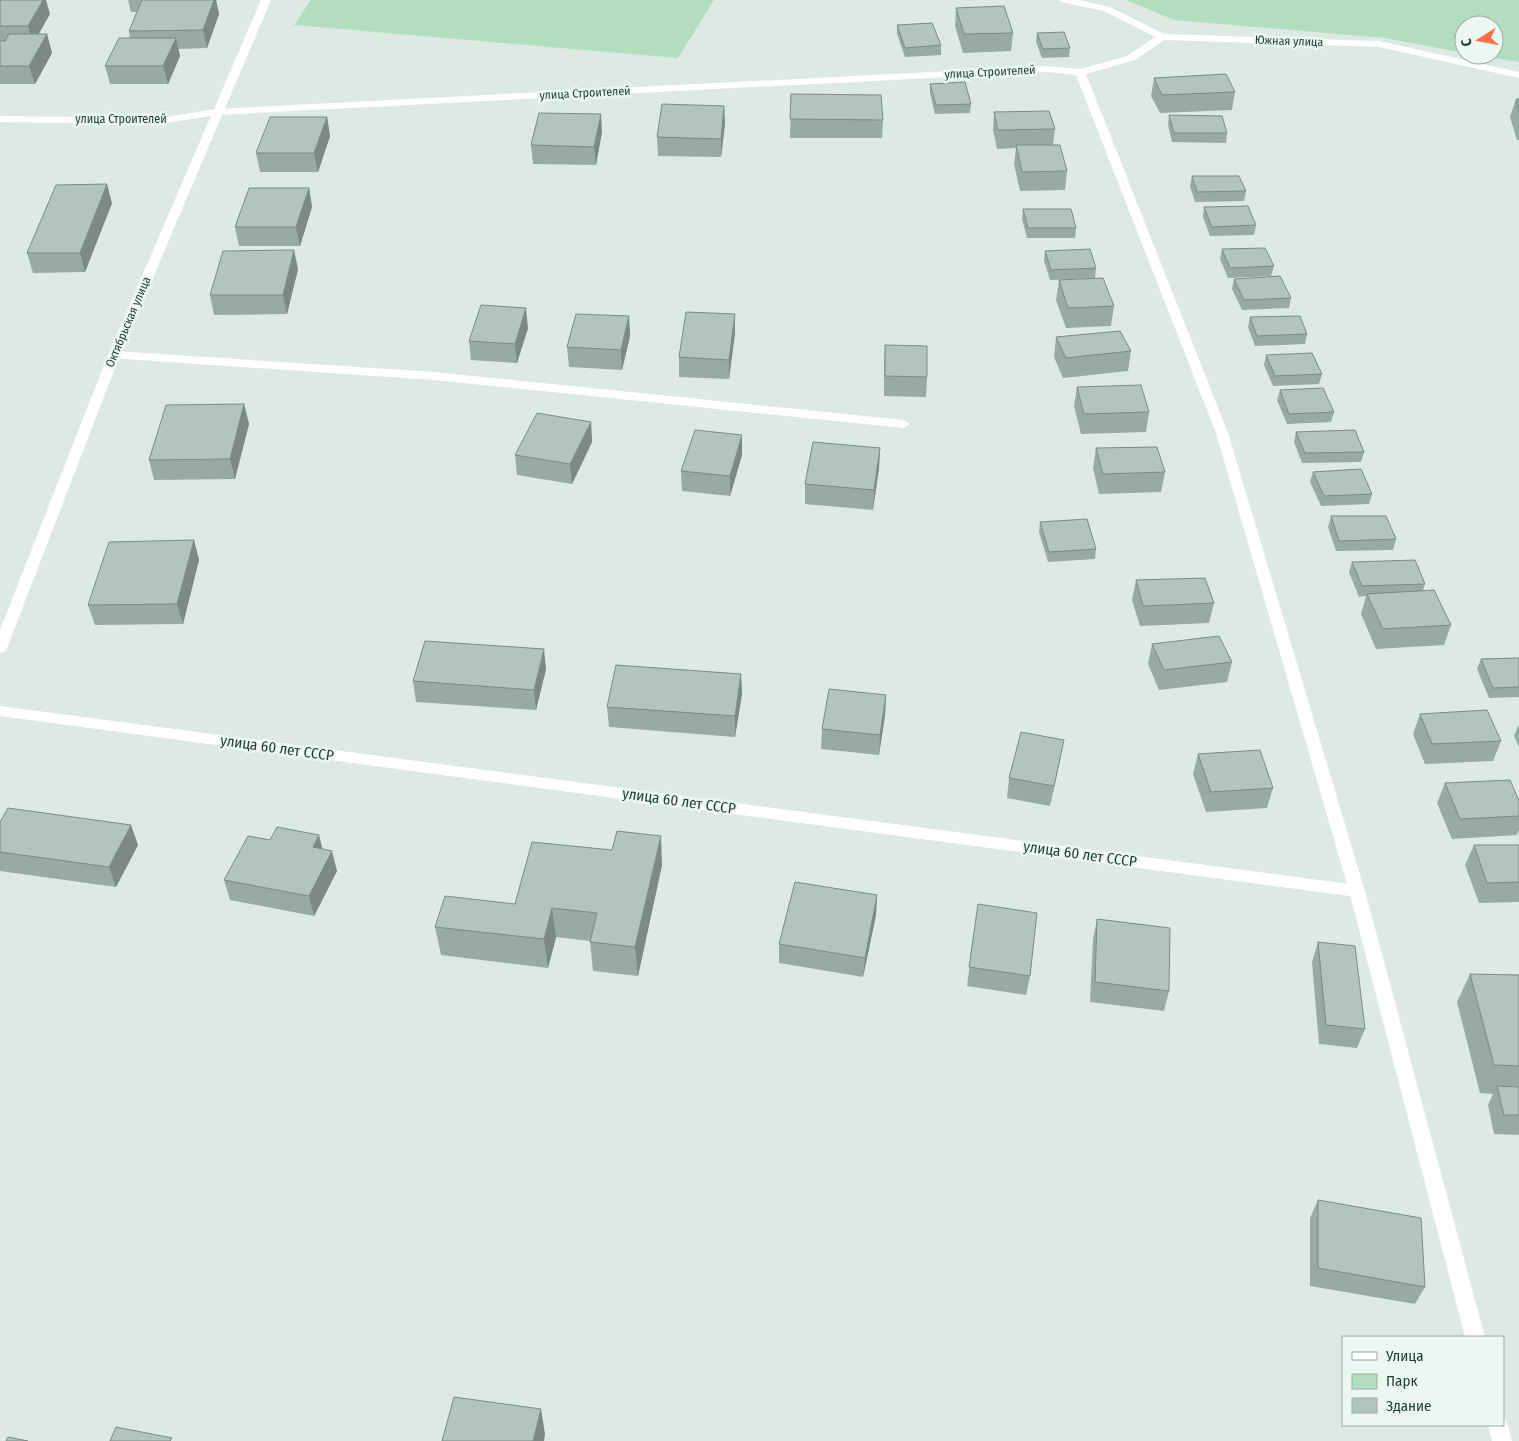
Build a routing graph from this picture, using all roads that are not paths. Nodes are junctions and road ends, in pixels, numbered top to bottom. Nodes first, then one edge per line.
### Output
1 (266, 0) edge
2 (1064, 0) edge
3 (1162, 37) junction
4 (1080, 72) junction
5 (1519, 75) edge
6 (216, 112) junction
7 (0, 119) edge
8 (114, 355) junction
9 (904, 424) dead end
10 (0, 648) edge
11 (0, 711) edge
12 (1357, 891) junction
13 (1474, 1336) edge
14 (1498, 1426) edge
15 (1502, 1441) edge

1 - 6 street, Октябрьская улица
2 - 3 street, Южная улица
3 - 4 street, улица Строителей
3 - 5 street, Южная улица
4 - 6 street, улица Строителей
4 - 12 street
6 - 7 street, улица Строителей
6 - 8 street, Октябрьская улица
8 - 9 street
8 - 10 street, Октябрьская улица
11 - 12 street, улица 60 лет СССР
12 - 13 street
14 - 15 street

